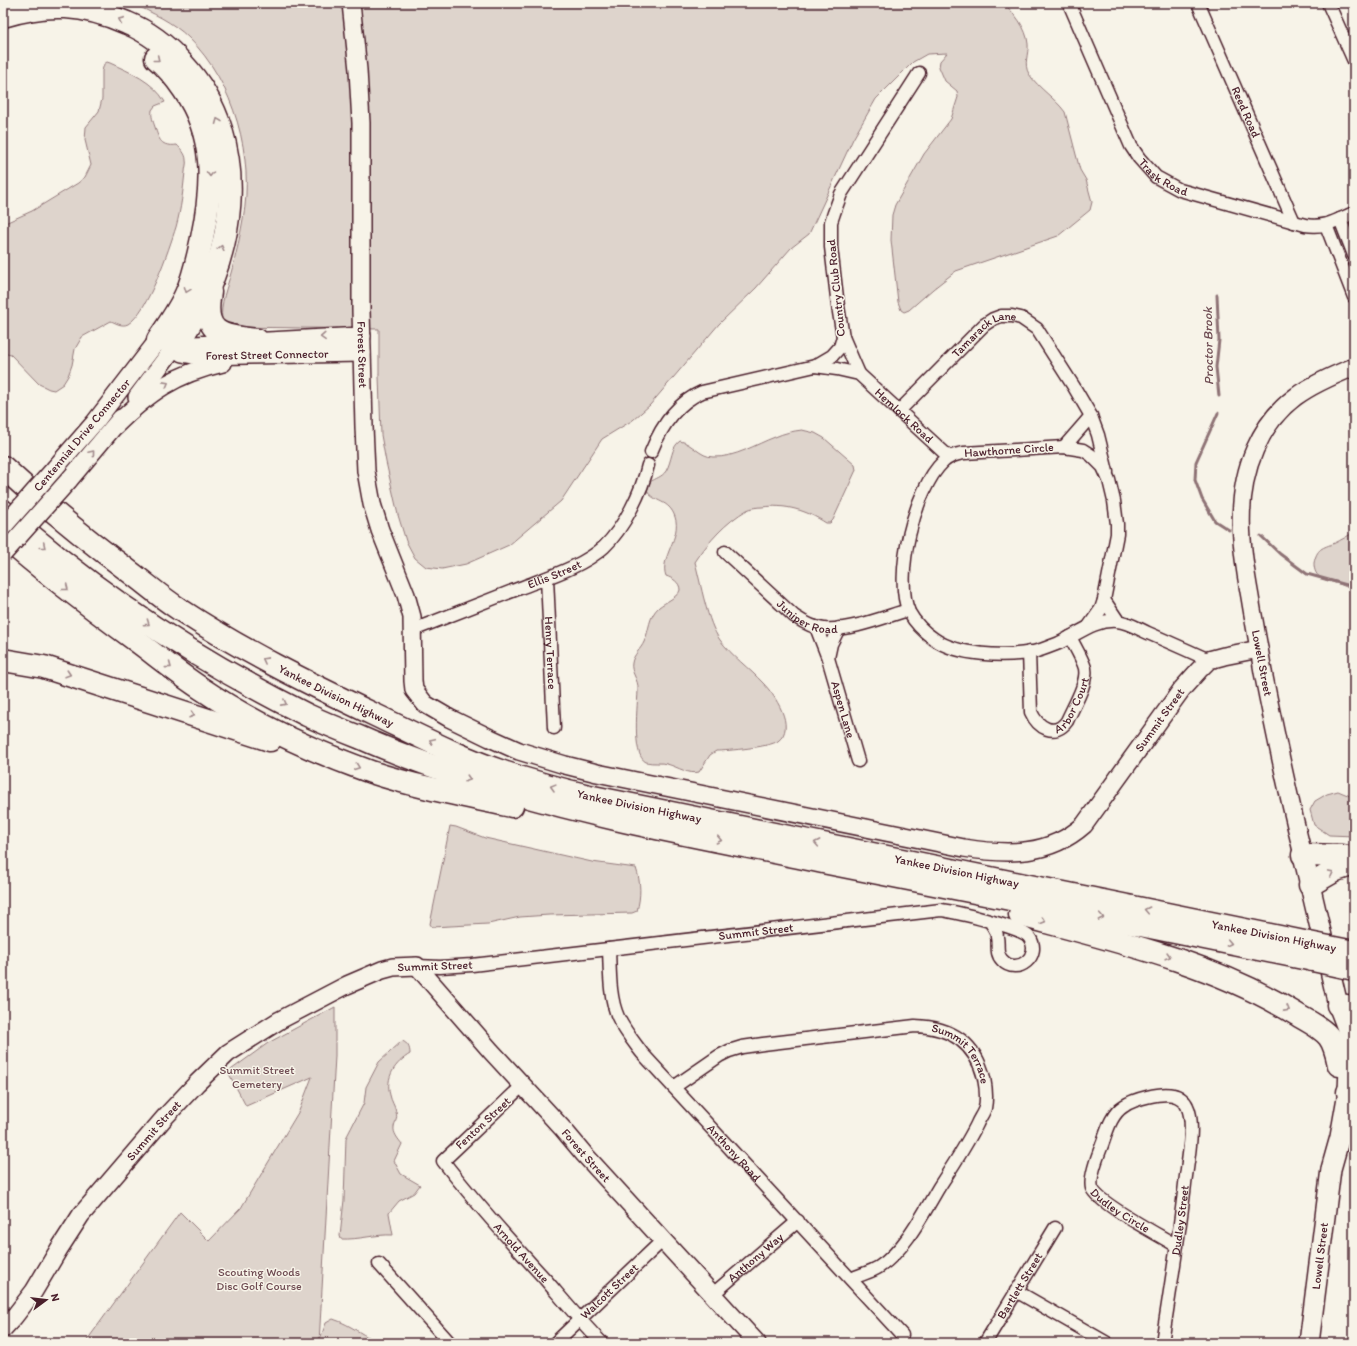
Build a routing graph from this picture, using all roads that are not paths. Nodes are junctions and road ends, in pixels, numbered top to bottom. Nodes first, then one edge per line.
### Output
1 (351, 3) edge
2 (1069, 3) edge
3 (1198, 3) edge
4 (1328, 3) edge
5 (3, 16) edge
6 (3, 31) edge
7 (1354, 62) edge
8 (919, 73) dead end
9 (1354, 213) edge
10 (1340, 219) junction
11 (1294, 222) junction
12 (1326, 225) junction
13 (1354, 255) edge
14 (214, 274) junction
15 (1354, 297) edge
16 (362, 336) junction
17 (843, 337) junction
18 (166, 343) junction
19 (263, 348) junction
20 (362, 353) junction
21 (815, 366) junction
22 (1354, 367) edge
23 (859, 374) junction
24 (899, 411) junction
25 (1091, 416) junction
26 (115, 426) junction
27 (1064, 447) junction
28 (652, 452) dead end
29 (949, 457) junction
30 (648, 465) dead end
31 (3, 467) edge
32 (1109, 480) junction
33 (3, 511) edge
34 (3, 527) edge
35 (3, 536) edge
36 (725, 552) dead end
37 (3, 554) edge
38 (548, 578) junction
39 (1104, 600) junction
40 (908, 610) junction
41 (1118, 621) junction
42 (1090, 626) junction
43 (816, 627) junction
44 (839, 628) junction
45 (413, 630) junction
46 (1070, 637) junction
47 (1259, 649) junction
48 (3, 652) edge
49 (1029, 652) junction
50 (828, 658) junction
51 (3, 660) edge
52 (1209, 660) junction
53 (44, 666) junction
54 (419, 697) joint
55 (554, 728) dead end
56 (334, 758) junction
57 (858, 761) dead end
58 (1084, 825) joint
59 (680, 832) junction
60 (1303, 855) junction
61 (1354, 859) edge
62 (1354, 864) edge
63 (843, 866) junction
64 (1310, 885) junction
65 (991, 923) dead end
66 (609, 949) junction
67 (1311, 952) junction
68 (1354, 952) edge
69 (417, 966) junction
70 (1354, 969) edge
71 (1346, 1006) edge
72 (1339, 1065) junction
73 (523, 1085) junction
74 (674, 1087) junction
75 (1352, 1094) edge
76 (1181, 1099) joint
77 (1347, 1133) edge
78 (443, 1161) joint
79 (1331, 1169) junction
80 (798, 1222) junction
81 (1055, 1228) dead end
82 (663, 1240) junction
83 (1177, 1246) junction
84 (379, 1264) dead end
85 (851, 1279) junction
86 (1016, 1292) junction
87 (713, 1294) junction
88 (580, 1320) junction
89 (3, 1329) edge
90 (902, 1335) dead end
91 (450, 1343) edge
92 (555, 1343) edge
93 (602, 1343) edge
94 (757, 1343) edge
95 (985, 1343) edge
96 (1107, 1343) edge
97 (1162, 1343) edge
98 (1309, 1343) edge

1 - 16 street, Forest Street
2 - 11 street, Trask Road
3 - 11 street, Reed Road
4 - 7 street
14 -> 5 highway
6 -> 18 highway
8 - 17 street, Country Club Road
9 - 10 street, Trask Road
10 - 12 street, Trask Road
10 - 13 street
11 - 12 street, Trask Road
12 - 15 street
14 - 18 highway
14 - 19 highway
16 -> 19 street, Forest Street Connector
16 - 20 street, Forest Street
17 - 21 street, Country Club Road
17 - 23 street, Hemlock Road
18 - 19 street, Forest Street Connector
18 - 26 street, Centennial Drive Connector
18 - 34 street, Centennial Drive Connector, bridge
19 - 20 street, Forest Street Connector
26 -> 19 street
20 - 45 street, Forest Street
21 - 23 street, Hemlock Road
21 - 28 street, Country Club Road
22 - 47 street, Lowell Street
23 - 24 street, Hemlock Road
24 - 25 street, Tamarack Lane
24 - 29 street, Hemlock Road
25 - 27 street
25 - 32 street, Tamarack Lane
37 -> 26 street, Centennial Drive Connector, bridge
27 - 29 street, Hawthorne Circle
27 - 32 street, Hawthorne Circle
29 - 40 street, Hawthorne Circle
30 - 38 street, Ellis Street
67 -> 31 highway, Yankee Division Highway
32 - 39 street, Hawthorne Circle
33 -> 59 highway, Yankee Division Highway
35 -> 56 highway
36 - 43 street, Juniper Road
38 - 45 street, Ellis Street
38 - 55 street, Henry Terrace
39 - 41 street
39 - 42 street, Hawthorne Circle
40 - 44 street, Juniper Road
40 - 49 street, Hawthorne Circle
41 - 42 street, Hawthorne Circle
41 - 52 street, Hawthorne Circle
42 - 46 street, Hawthorne Circle
43 - 44 street, Juniper Road
43 - 50 street, Aspen Lane
44 - 50 street
45 - 54 street, Forest Street
46 - 49 street, Hawthorne Circle
46 - 49 street, Arbor Court
47 - 52 street
47 - 60 street, Lowell Street
48 - 53 highway
50 - 57 street, Aspen Lane
51 - 53 highway
52 - 58 street, Summit Street
53 -> 56 highway
54 - 58 street, Yankee Division Highway
56 -> 59 highway
59 -> 63 highway, Yankee Division Highway
60 - 61 highway
60 - 64 main road, Lowell Street
64 -> 62 highway
63 -> 67 highway, Yankee Division Highway
63 -> 72 highway
64 - 71 main road, Lowell Street
65 - 66 street, Summit Street
66 - 69 street, Summit Street
66 - 74 street, Anthony Road
67 - 68 highway, Yankee Division Highway, bridge
67 - 70 highway, Yankee Division Highway, bridge
69 - 73 street, Forest Street
69 - 89 street, Summit Street
71 - 72 main road, Lowell Street
71 - 75 main road, Lowell Street
72 - 79 main road, Lowell Street
73 - 78 street, Fenton Street
73 - 82 street, Forest Street
74 - 80 street, Anthony Road
74 - 85 street, Summit Terrace
75 - 77 main road, Lowell Street
76 - 83 street, Dudley Street
76 - 83 street, Dudley Circle
77 - 79 main road, Lowell Street
78 - 88 street, Arnold Avenue
79 - 98 main road, Lowell Street
80 - 85 street, Anthony Road
80 - 87 street, Anthony Way
81 - 86 street, Bartlett Street
82 - 87 street, Forest Street
82 - 88 street, Walcott Street
83 - 97 street, Dudley Street
84 - 91 street
85 - 90 street, Anthony Road
86 - 95 street, Bartlett Street
86 - 96 street
87 - 94 street, Forest Street
88 - 92 street, Walcott Street
88 - 93 street, Arnold Avenue

